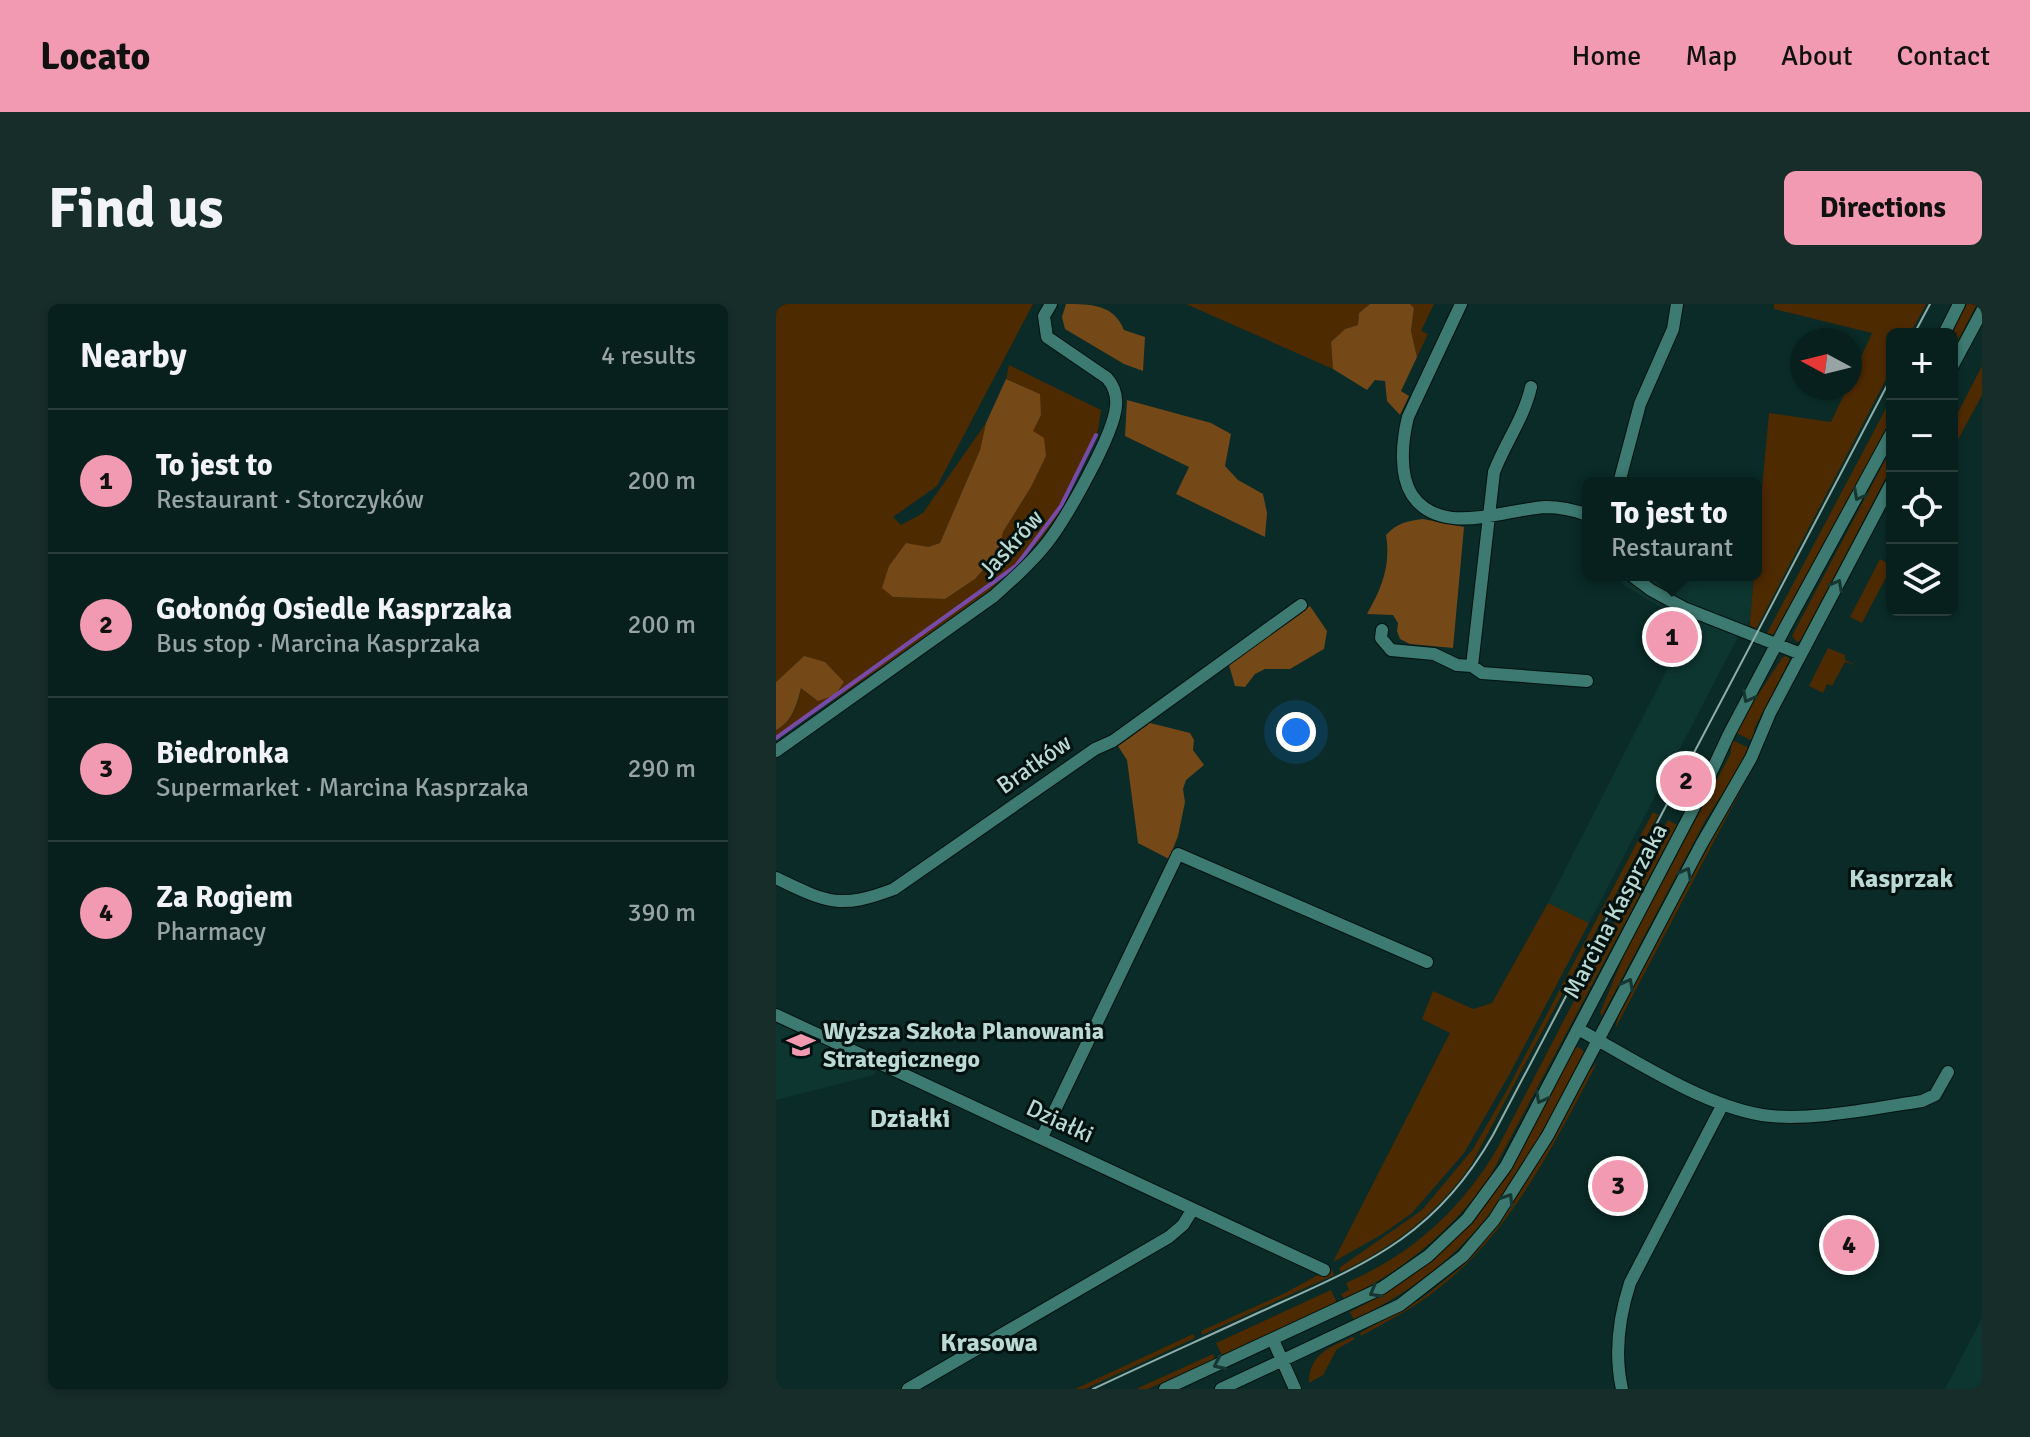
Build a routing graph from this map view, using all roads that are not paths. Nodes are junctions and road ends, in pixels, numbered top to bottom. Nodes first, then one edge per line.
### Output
1 (1051, 304) edge
2 (1461, 304) edge
3 (1677, 304) edge
4 (1959, 304) edge
5 (1982, 311) edge
6 (1947, 328) edge
7 (1958, 356) edge
8 (1531, 387) dead end
9 (1886, 443) edge
10 (1621, 477) edge
11 (1886, 493) edge
12 (1582, 513) edge
13 (1487, 515) junction
14 (1640, 581) edge
15 (1301, 605) dead end
16 (1382, 630) dead end
17 (1776, 645) junction
18 (1801, 654) junction
19 (1472, 666) junction
20 (1587, 681) dead end
21 (776, 751) edge
22 (776, 878) edge
23 (1427, 962) dead end
24 (776, 1015) edge
25 (1578, 1029) junction
26 (1598, 1040) junction
27 (1948, 1072) dead end
28 (1723, 1104) junction
29 (1042, 1137) junction
30 (1193, 1209) junction
31 (1324, 1270) dead end
32 (1273, 1340) junction
33 (1282, 1361) junction
34 (908, 1389) edge
35 (1165, 1389) edge
36 (1221, 1389) edge
37 (1295, 1389) edge
38 (1622, 1389) edge

1 - 21 street, Jaskrów
2 - 13 street
3 - 10 street
4 - 6 street
5 - 7 street
8 - 13 street
9 -> 17 street, Marcina Kasprzaka
18 -> 11 street, Marcina Kasprzaka
12 - 13 street
13 - 19 street
14 - 17 street
15 - 22 street, Bratków
16 - 19 street
17 - 18 street
17 -> 25 street, Marcina Kasprzaka
26 -> 18 street, Marcina Kasprzaka
19 - 20 street
23 - 29 street
24 - 29 street, Działki
25 - 26 street, Marcina Kasprzaka
25 -> 32 street, Marcina Kasprzaka
26 - 28 street
33 -> 26 street, Marcina Kasprzaka
27 - 28 street
28 - 38 street
29 - 30 street, Działki
30 - 31 street, Działki
30 - 34 street
32 - 33 street
32 -> 35 street, Marcina Kasprzaka
33 - 36 street, Marcina Kasprzaka
33 - 37 street

